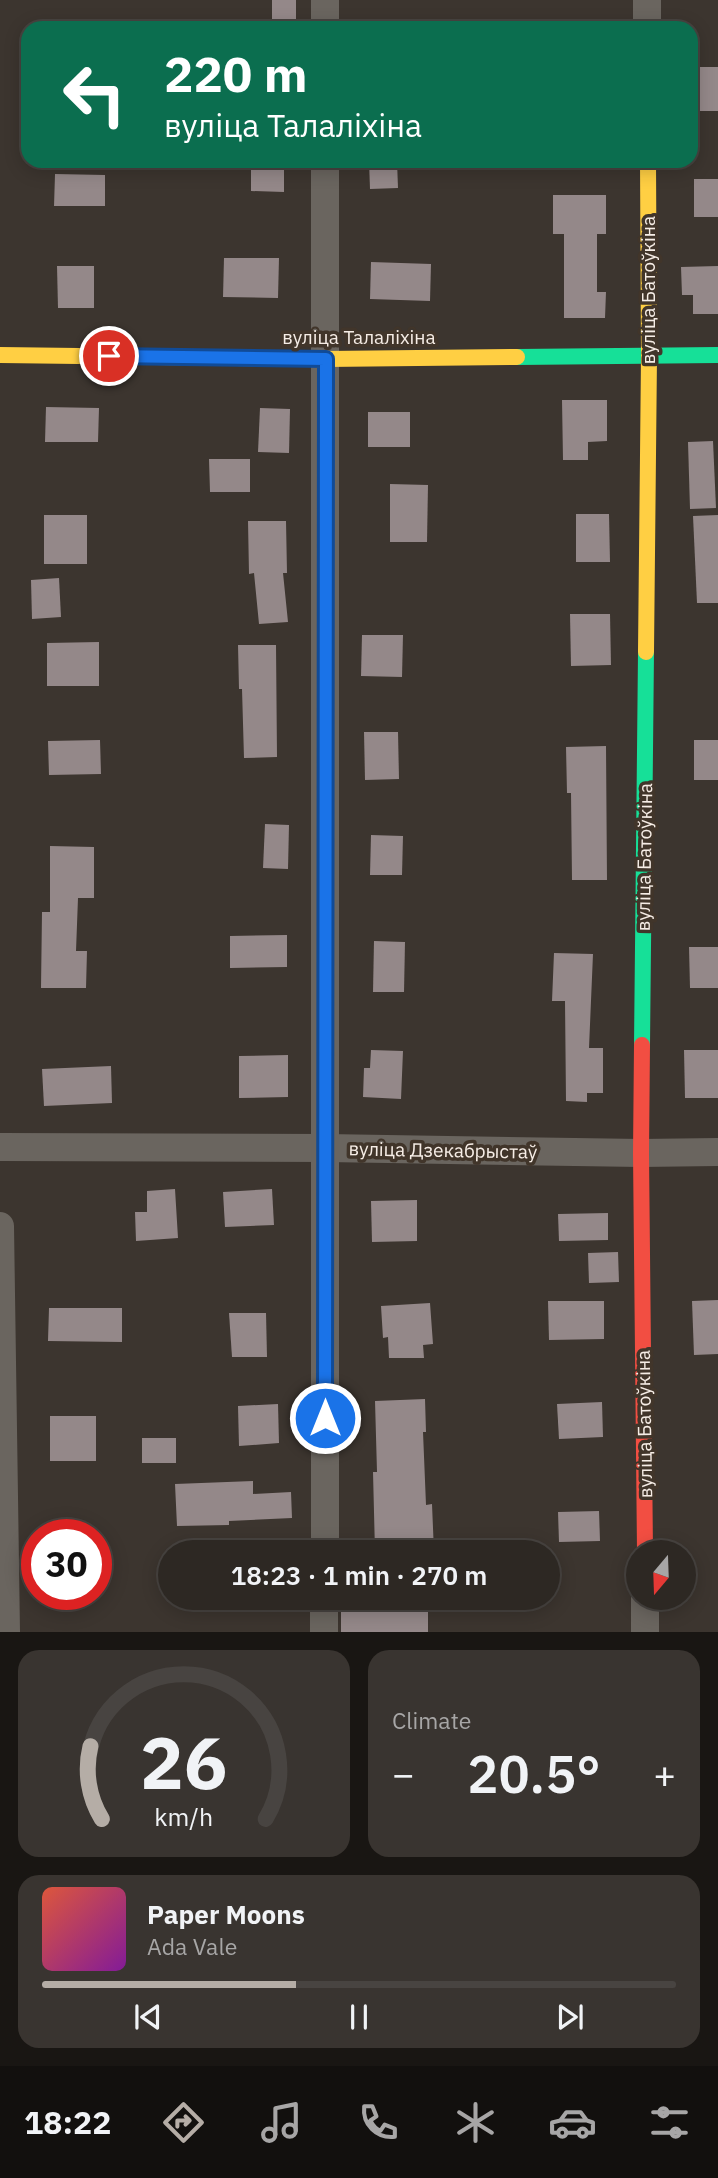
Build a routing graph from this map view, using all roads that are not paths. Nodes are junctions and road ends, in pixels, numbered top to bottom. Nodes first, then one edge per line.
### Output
1 (325, 0) edge
2 (647, 0) edge
3 (325, 21) edge
4 (647, 21) edge
5 (326, 168) edge
6 (648, 168) edge
7 (0, 355) edge
8 (718, 355) edge
9 (649, 356) junction
10 (326, 359) junction
11 (0, 1147) edge
12 (326, 1148) junction
13 (718, 1152) edge
14 (641, 1153) junction
15 (0, 1226) edge
16 (325, 1540) edge
17 (645, 1540) edge
18 (324, 1610) edge
19 (645, 1610) edge
20 (6, 1632) edge
21 (324, 1632) edge
22 (645, 1632) edge

1 - 3 street
2 - 4 street
5 - 10 street
6 - 9 street, вуліца Батоўкіна
7 - 10 street, вуліца Талаліхіна
8 - 9 street, вуліца Талаліхіна
9 - 10 street, вуліца Талаліхіна
9 - 14 street, вуліца Батоўкіна
10 - 12 street
11 - 12 street, вуліца Дзекабрыстаў
12 - 14 street, вуліца Дзекабрыстаў
12 - 16 street
13 - 14 street, вуліца Дзекабрыстаў
14 - 17 street, вуліца Батоўкіна
15 - 20 street
18 - 21 street
19 - 22 street

